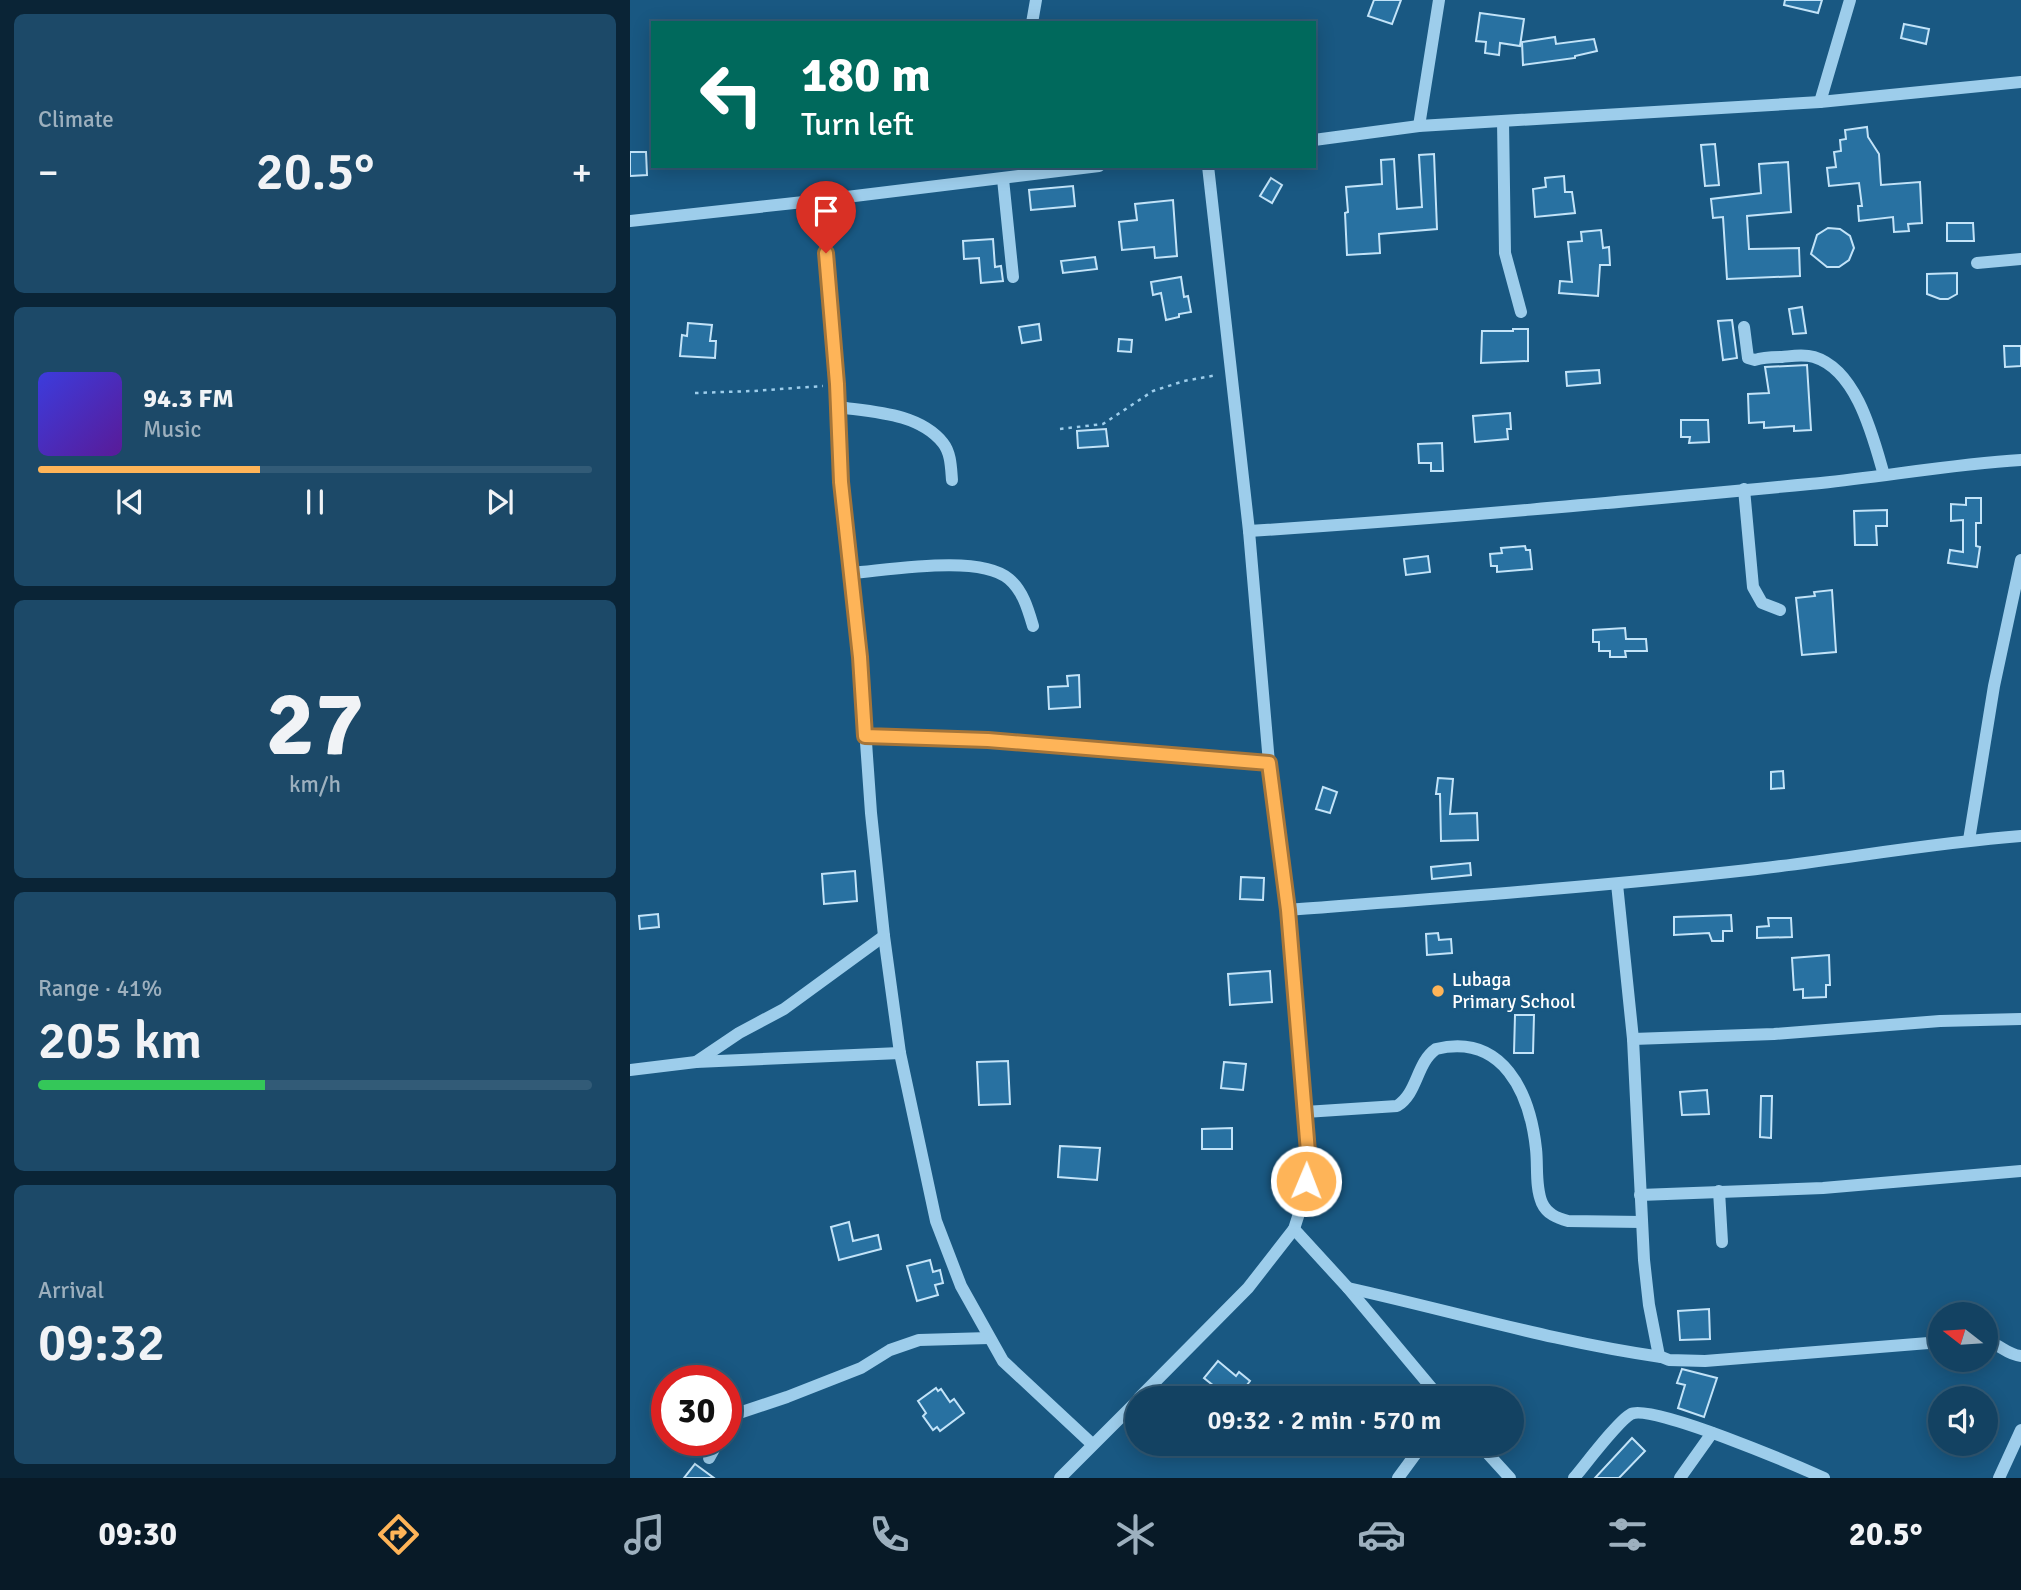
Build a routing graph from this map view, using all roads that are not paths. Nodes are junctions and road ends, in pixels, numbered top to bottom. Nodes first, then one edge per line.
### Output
1 (1036, 0) edge
2 (1439, 0) edge
3 (1850, 0) edge
4 (1032, 21) edge
5 (2021, 82) edge
6 (1820, 102) junction
7 (1503, 121) junction
8 (1419, 126) junction
9 (1316, 140) edge
10 (1070, 168) edge
11 (1208, 168) edge
12 (1026, 171) edge
13 (1003, 179) junction
14 (822, 201) junction
15 (630, 221) edge
16 (2021, 259) edge
17 (1977, 263) dead end
18 (1013, 277) dead end
19 (1521, 312) dead end
20 (1744, 327) dead end
21 (838, 407) junction
22 (2021, 460) edge
23 (1884, 475) junction
24 (952, 480) dead end
25 (1744, 489) junction
26 (1249, 531) junction
27 (2021, 560) edge
28 (851, 573) junction
29 (1780, 610) dead end
30 (1034, 626) dead end
31 (865, 736) junction
32 (1269, 763) junction
33 (2021, 836) edge
34 (1969, 840) junction
35 (1617, 884) junction
36 (1288, 910) junction
37 (884, 936) junction
38 (2021, 1019) edge
39 (1633, 1039) junction
40 (900, 1053) junction
41 (696, 1062) junction
42 (630, 1070) edge
43 (1305, 1112) junction
44 (2021, 1171) edge
45 (1719, 1191) junction
46 (1640, 1195) junction
47 (1642, 1222) junction
48 (1294, 1229) junction
49 (1722, 1242) dead end
50 (1348, 1288) junction
51 (989, 1338) junction
52 (1928, 1343) edge
53 (1998, 1346) edge
54 (2021, 1356) edge
55 (1661, 1357) junction
56 (1151, 1386) edge
57 (1430, 1386) edge
58 (742, 1412) edge
59 (1125, 1412) edge
60 (2021, 1430) edge
61 (1712, 1433) junction
62 (1092, 1444) junction
63 (1414, 1456) edge
64 (1490, 1456) edge
65 (1060, 1478) edge
66 (1398, 1478) edge
67 (1510, 1478) edge
68 (1574, 1478) edge
69 (1680, 1478) edge
70 (1824, 1478) edge
71 (1999, 1478) edge

1 - 4 street
2 - 8 street
3 - 6 street
5 - 6 street
6 - 7 street
7 - 8 street
7 - 19 street
8 - 9 street
10 - 12 street
11 - 26 street
12 - 13 street
13 - 14 street
13 - 18 street
14 - 15 street
14 - 21 street
16 - 17 street
20 - 23 street
21 - 24 street
21 - 28 street
22 - 23 street
23 - 25 street
25 - 26 street
25 - 29 street
26 - 32 street
27 - 34 street
28 - 30 street
28 - 31 street
31 - 32 street
31 - 37 street
32 - 36 street
33 - 34 street
34 - 35 street
35 - 36 street
35 - 39 street
36 - 43 street
37 - 40 street
37 - 41 street
38 - 39 street
39 - 46 street
40 - 41 street
40 - 51 street
41 - 42 street
43 - 47 street
43 - 48 street
44 - 45 street
45 - 46 street
45 - 49 street
46 - 47 street
47 - 55 street
48 - 50 street
48 - 56 street
50 - 55 street
50 - 57 street
51 - 58 street
51 - 62 street
52 - 55 street
53 - 54 street
59 - 62 street
60 - 71 street
61 - 68 street
61 - 69 street
61 - 70 street
62 - 65 street
63 - 66 street
64 - 67 street

